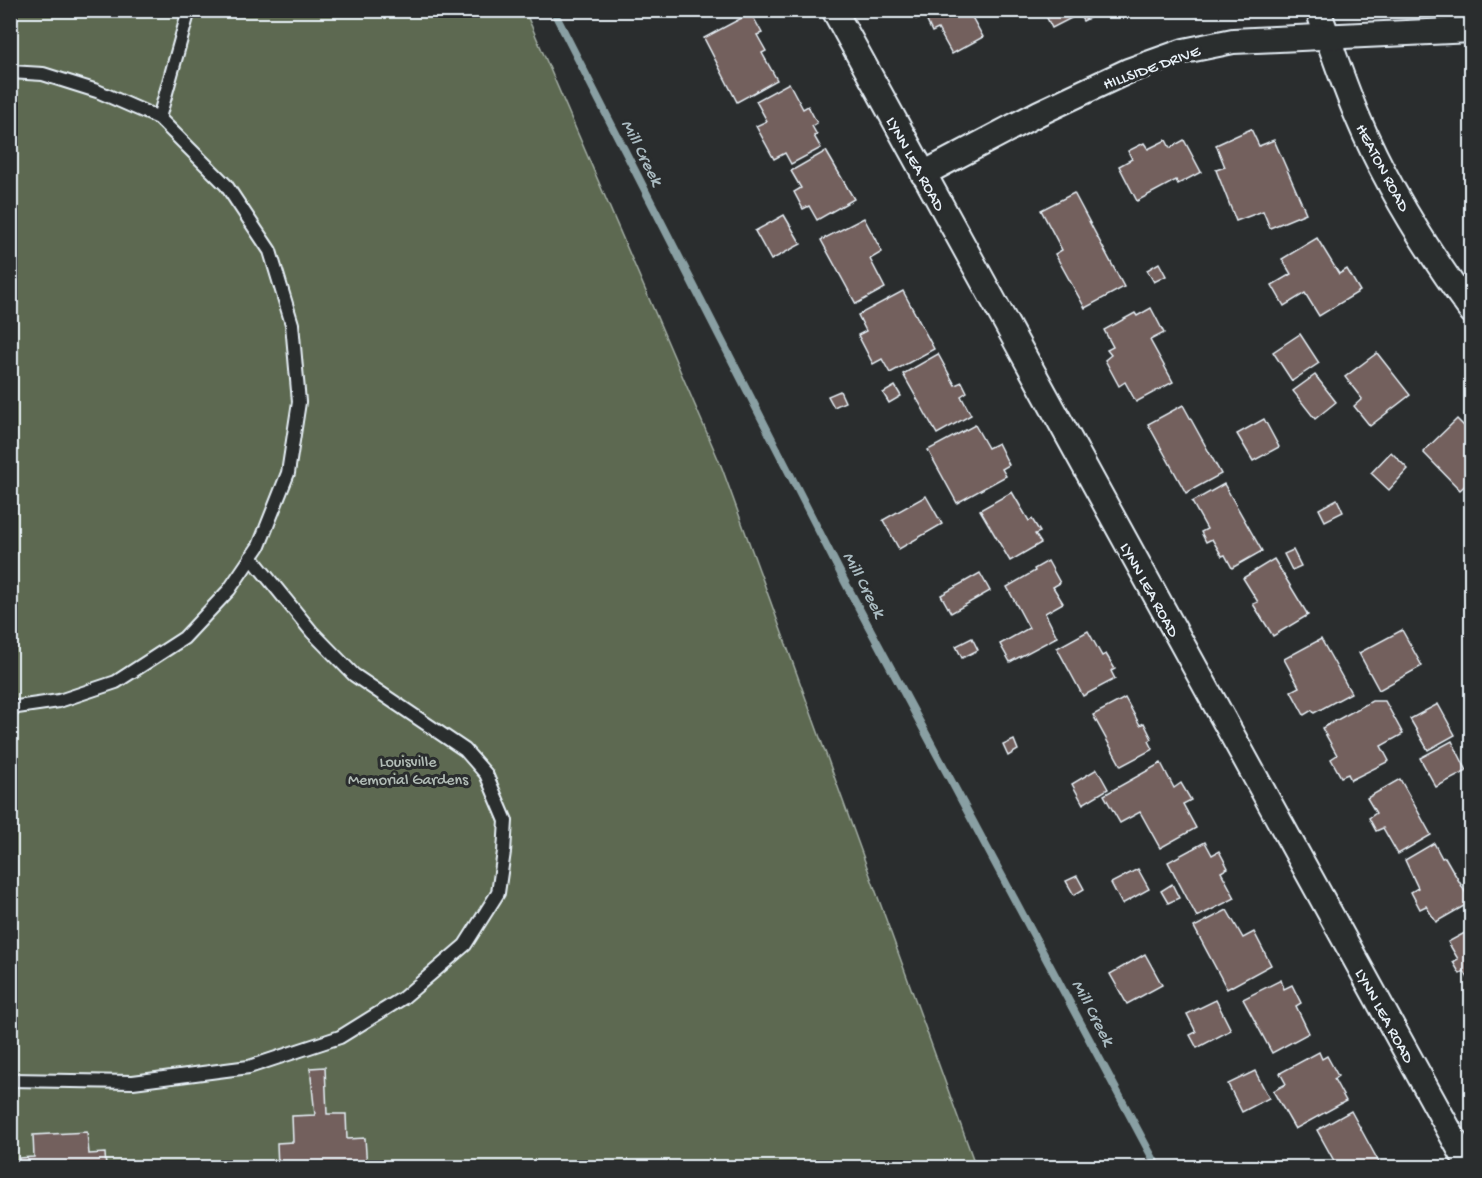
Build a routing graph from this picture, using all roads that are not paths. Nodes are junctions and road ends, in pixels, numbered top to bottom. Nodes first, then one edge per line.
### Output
1 (189, 10) edge
2 (834, 10) edge
3 (1318, 10) edge
4 (1472, 30) edge
5 (1327, 35) junction
6 (10, 72) edge
7 (159, 118) junction
8 (923, 174) junction
9 (1472, 312) edge
10 (251, 557) junction
11 (10, 708) edge
12 (10, 1080) edge
13 (1470, 1167) edge

1 - 7 lane
2 - 8 street, LYNN LEA ROAD
3 - 5 street, HEATON ROAD
4 - 5 street, HILLSIDE DRIVE
5 - 8 street, HILLSIDE DRIVE
5 - 9 street, HEATON ROAD
6 - 7 lane
7 - 10 lane
8 - 13 street, LYNN LEA ROAD
10 - 11 lane
10 - 12 lane

